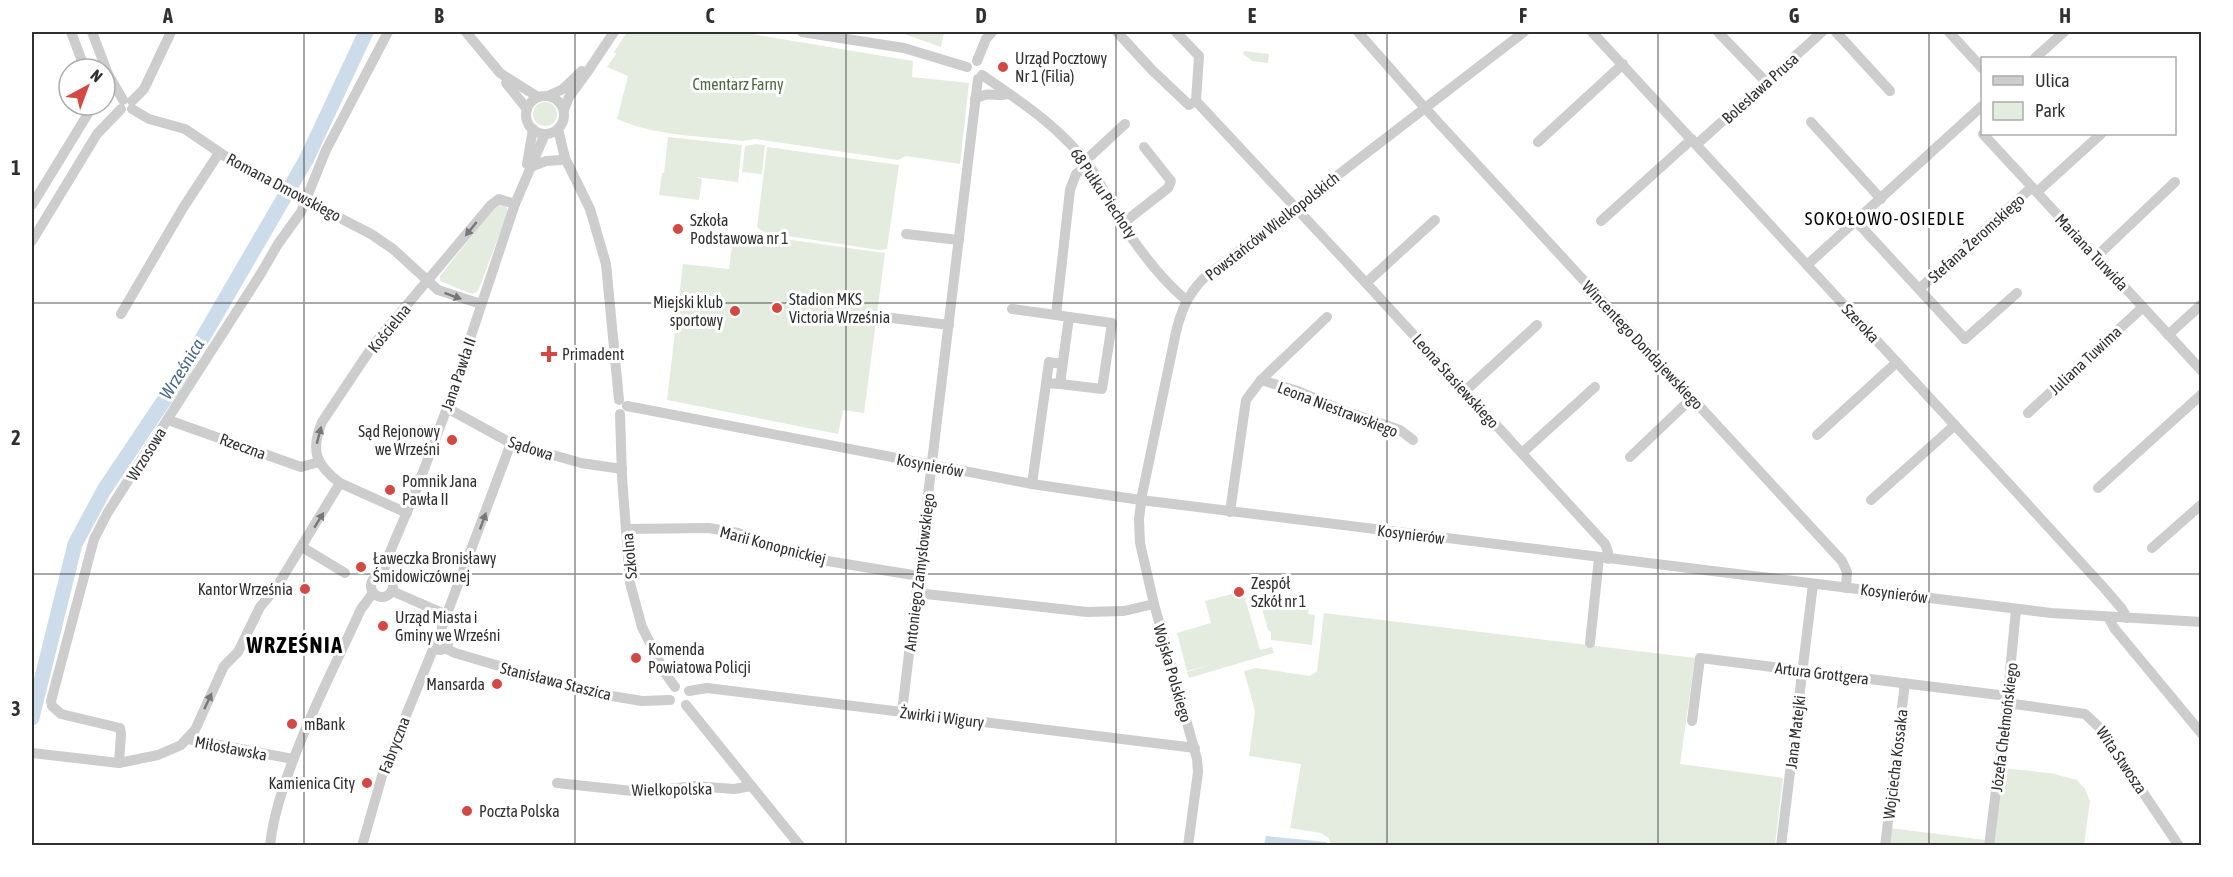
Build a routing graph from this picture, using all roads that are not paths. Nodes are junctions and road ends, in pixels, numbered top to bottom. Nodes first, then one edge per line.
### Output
1 (71, 32) edge
2 (92, 32) edge
3 (171, 32) edge
4 (388, 32) edge
5 (466, 32) edge
6 (614, 32) edge
7 (802, 32) edge
8 (993, 32) edge
9 (1117, 32) edge
10 (1176, 32) edge
11 (1358, 32) edge
12 (1524, 32) edge
13 (1592, 32) edge
14 (1718, 32) edge
15 (1822, 32) edge
16 (1836, 32) edge
17 (1949, 32) edge
18 (2064, 32) edge
19 (2052, 36) edge
20 (598, 56) junction
21 (80, 57) edge
22 (2036, 57) edge
23 (972, 64) junction
24 (1623, 64) junction
25 (1981, 66) edge
26 (500, 72) junction
27 (980, 77) junction
28 (1766, 82) junction
29 (1890, 91) dead end
30 (1008, 94) junction
31 (543, 97) junction
32 (975, 99) junction
33 (1196, 101) junction
34 (127, 105) junction
35 (1425, 108) junction
36 (1981, 108) edge
37 (527, 109) junction
38 (564, 110) junction
39 (86, 117) edge
40 (1969, 118) junction
41 (1811, 123) dead end
42 (1125, 124) dead end
43 (533, 129) junction
44 (558, 129) junction
45 (1981, 131) edge
46 (546, 134) junction
47 (1985, 135) edge
48 (2100, 135) edge
49 (1695, 141) junction
50 (1538, 142) dead end
51 (1144, 147) dead end
52 (219, 153) junction
53 (561, 160) junction
54 (1086, 162) junction
55 (529, 169) junction
56 (572, 174) junction
57 (2175, 182) dead end
58 (2034, 189) junction
59 (303, 198) junction
60 (1881, 199) junction
61 (515, 204) junction
62 (32, 205) edge
63 (1296, 207) junction
64 (1435, 220) dead end
65 (1601, 220) dead end
66 (1856, 221) junction
67 (1122, 224) junction
68 (906, 234) dead end
69 (959, 240) junction
70 (32, 241) edge
71 (2096, 257) junction
72 (1808, 265) junction
73 (427, 282) junction
74 (1366, 283) junction
75 (1919, 289) junction
76 (2017, 293) dead end
77 (1186, 300) junction
78 (481, 304) junction
79 (2202, 304) edge
80 (2143, 308) junction
81 (1012, 309) dead end
82 (121, 314) dead end
83 (1056, 315) junction
84 (1069, 317) junction
85 (1327, 317) dead end
86 (892, 318) dead end
87 (949, 325) junction
88 (1537, 325) dead end
89 (2168, 335) junction
90 (1897, 362) junction
91 (1062, 364) junction
92 (2202, 371) edge
93 (1261, 380) junction
94 (1046, 383) junction
95 (1060, 384) junction
96 (1595, 387) dead end
97 (1466, 391) junction
98 (2202, 394) edge
99 (1692, 398) junction
100 (622, 407) junction
101 (447, 408) junction
102 (2028, 413) dead end
103 (168, 420) junction
104 (1955, 425) junction
105 (1817, 435) dead end
106 (1413, 440) dead end
107 (511, 443) junction
108 (1522, 453) junction
109 (1630, 457) dead end
110 (319, 462) junction
111 (932, 465) junction
112 (622, 469) junction
113 (340, 483) junction
114 (1032, 484) junction
115 (2098, 488) dead end
116 (1142, 500) junction
117 (1871, 500) dead end
118 (2202, 504) edge
119 (1230, 512) junction
120 (407, 513) junction
121 (626, 529) junction
122 (302, 547) junction
123 (2152, 548) dead end
124 (1604, 559) junction
125 (345, 573) dead end
126 (383, 575) junction
127 (919, 576) junction
128 (1813, 584) junction
129 (1846, 588) junction
130 (392, 591) junction
131 (373, 592) junction
132 (917, 592) junction
133 (1154, 604) junction
134 (2016, 609) junction
135 (447, 615) junction
136 (2109, 618) junction
137 (2127, 618) junction
138 (2202, 622) edge
139 (1590, 643) dead end
140 (439, 647) junction
141 (1803, 670) junction
142 (1905, 683) junction
143 (675, 687) junction
144 (689, 691) junction
145 (2007, 699) junction
146 (670, 700) junction
147 (686, 705) junction
148 (902, 712) junction
149 (1692, 721) dead end
150 (2199, 727) edge
151 (188, 739) junction
152 (1195, 748) junction
153 (33, 754) edge
154 (293, 759) junction
155 (119, 763) junction
156 (557, 783) dead end
157 (752, 786) junction
158 (270, 846) edge
159 (362, 846) edge
160 (800, 846) edge
161 (1188, 846) edge
162 (1781, 846) edge
163 (1885, 846) edge
164 (1989, 846) edge
165 (2179, 846) edge

1 - 21 street
2 - 34 street
3 - 34 street
4 - 59 street, Wrzosowa
5 - 26 street
6 - 20 street
7 - 23 street
8 - 23 street
9 - 33 street
10 - 33 street
11 - 35 street, Wincentego Dondajewskiego
12 - 35 street, Powstańców Wielkopolskich
13 - 24 street, Szeroka
14 - 28 street
15 - 28 street, Bolesława Prusa
16 - 29 street
17 - 25 street
18 - 19 street
19 - 22 street
20 - 31 street
20 - 38 street
23 - 27 street, 68 Pułku Piechoty
24 - 49 street, Szeroka
24 - 50 street
26 - 31 street
26 - 37 street
27 - 30 street, 68 Pułku Piechoty
27 - 32 street, Antoniego Zamysłowskiego
28 - 49 street, Bolesława Prusa
30 - 32 street
30 - 54 street, 68 Pułku Piechoty
31 - 37 street
31 - 38 street
32 - 69 street, Antoniego Zamysłowskiego
33 - 63 street, Leona Stasiewskiego
34 - 52 street, Romana Dmowskiego
34 - 70 street
35 - 63 street, Powstańców Wielkopolskich
35 - 99 street, Wincentego Dondajewskiego
36 - 40 street
37 - 43 street
38 - 44 street
39 - 62 street
40 - 45 street, Mariana Turwida
40 - 60 street
41 - 60 street
42 - 54 street
43 - 46 street
43 - 55 street, Jana Pawła II
44 - 46 street
44 - 56 street, Szkolna
46 - 53 street, Szkolna
46 - 55 street, Jana Pawła II
47 - 58 street, Mariana Turwida
48 - 58 street, Stefana Żeromskiego
49 - 65 street, Bolesława Prusa
49 - 72 street, Szeroka
51 - 67 street
52 - 59 street, Romana Dmowskiego
52 - 82 street
53 - 55 street
53 - 56 street, Szkolna
54 - 67 street, 68 Pułku Piechoty
54 - 83 street
55 - 61 street, Jana Pawła II
56 - 100 street, Szkolna
57 - 71 street
58 - 71 street, Mariana Turwida
58 - 75 street, Stefana Żeromskiego
59 - 73 street, Romana Dmowskiego
59 - 103 street, Wrzosowa
60 - 66 street
61 -> 73 street, Kościelna
61 - 78 street, Jana Pawła II
63 - 74 street, Leona Stasiewskiego
63 - 77 street, Powstańców Wielkopolskich
64 - 74 street
66 - 72 street
66 - 75 street
67 - 77 street, 68 Pułku Piechoty
68 - 69 street
69 - 87 street, Antoniego Zamysłowskiego
71 - 80 street, Mariana Turwida
72 - 90 street, Szeroka
73 -> 78 street, Romana Dmowskiego
110 -> 73 street, Kościelna
74 - 97 street, Leona Stasiewskiego
75 - 76 street
77 - 116 street, Powstańców Wielkopolskich
78 - 101 street, Jana Pawła II
79 - 89 street
80 - 89 street, Mariana Turwida
80 - 102 street, Juliana Tuwima
81 - 83 street
83 - 84 street
84 - 91 street
84 - 95 street
85 - 93 street
86 - 87 street
87 - 111 street, Antoniego Zamysłowskiego
88 - 97 street
89 - 92 street, Mariana Turwida
90 - 104 street, Szeroka
90 - 105 street
91 - 94 street
91 - 95 street
93 - 106 street, Leona Niestrawskiego
93 - 119 street
94 - 95 street
94 - 114 street
96 - 108 street
97 - 108 street, Leona Stasiewskiego
98 - 115 street
99 - 109 street
99 - 129 street, Wincentego Dondajewskiego
100 - 111 street, Kosynierów
100 - 112 street, Szkolna
101 - 107 street, Sądowa
101 - 120 street, Jana Pawła II
103 - 110 street, Rzeczna
103 - 155 street, Wrzosowa
104 - 117 street
104 - 137 street, Szeroka
107 - 112 street, Sądowa
135 -> 107 street
108 - 124 street, Leona Stasiewskiego
110 - 113 street
111 - 114 street, Kosynierów
111 - 127 street, Antoniego Zamysłowskiego
112 - 121 street, Szkolna
113 - 120 street
122 -> 113 street
114 - 116 street, Kosynierów
116 - 119 street, Kosynierów
116 - 133 street, Wojska Polskiego
118 - 123 street
119 - 124 street, Kosynierów
120 - 126 street, Jana Pawła II
121 - 127 street, Marii Konopnickiej
121 - 143 street, Szkolna
122 - 125 street
151 -> 122 street
124 - 128 street, Kosynierów
124 - 139 street
126 - 130 street
126 - 131 street
127 - 132 street, Antoniego Zamysłowskiego
128 - 129 street, Kosynierów
128 - 141 street, Jana Matejki
129 - 134 street, Kosynierów
130 - 131 street
130 - 135 street
131 - 154 street
132 - 133 street
132 - 148 street, Antoniego Zamysłowskiego
133 - 152 street, Wojska Polskiego
134 - 136 street, Kosynierów
134 - 145 street, Józefa Chełmońskiego
135 - 140 street
136 - 137 street, Kosynierów
136 - 150 street
137 - 138 street, Kosynierów
140 - 146 street, Stanisława Staszica
140 - 159 street, Fabryczna
141 - 142 street, Artura Grottgera
141 - 149 street, Artura Grottgera
141 - 162 street, Jana Matejki
142 - 145 street, Artura Grottgera
142 - 163 street, Wojciecha Kossaka
143 - 144 street
143 - 146 street
144 - 147 street
144 - 148 street, Żwirki i Wigury
145 - 164 street, Józefa Chełmońskiego
145 - 165 street, Wita Stwosza
146 - 147 street
147 - 157 street
148 - 152 street, Żwirki i Wigury
151 - 154 street, Miłosławska
151 - 155 street, Miłosławska
152 - 161 street, Wojska Polskiego
153 - 155 street, Miłosławska
154 - 158 street
156 - 157 street, Wielkopolska
157 - 160 street

